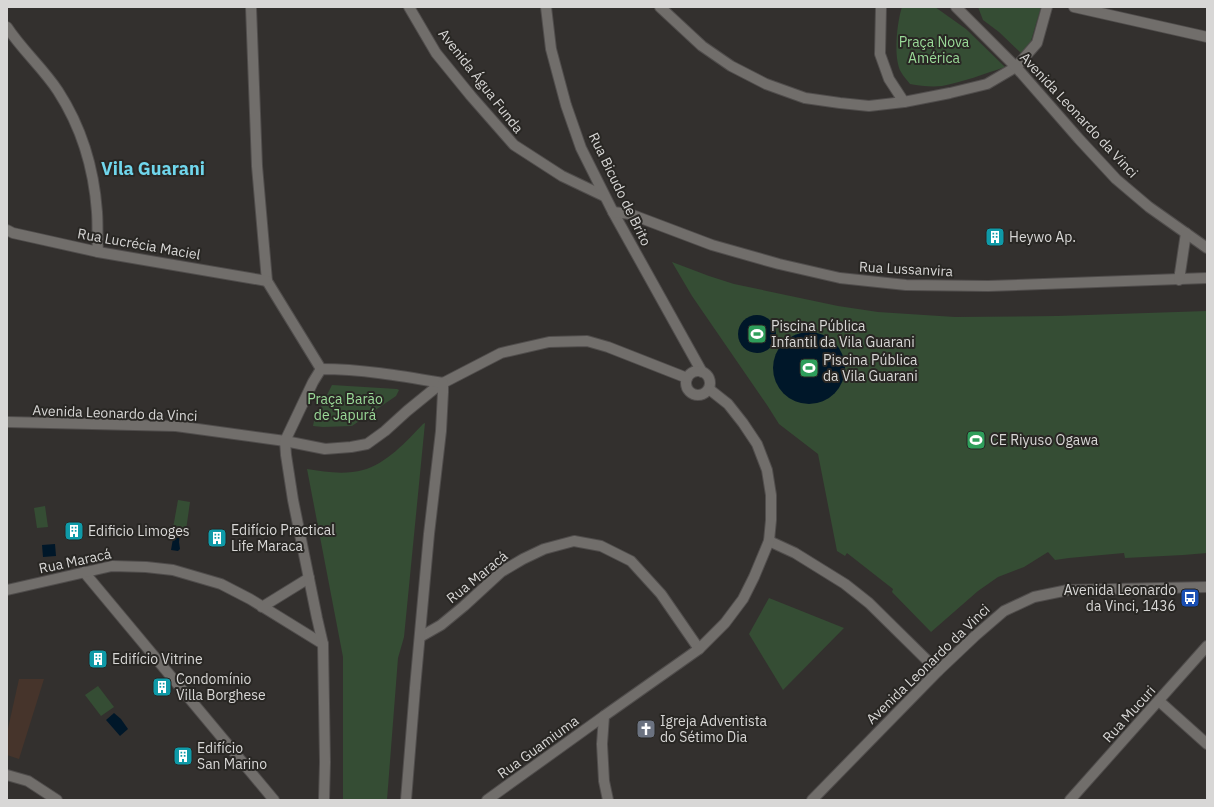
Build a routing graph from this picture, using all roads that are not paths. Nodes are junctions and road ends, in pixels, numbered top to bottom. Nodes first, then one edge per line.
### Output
1 (251, 7) edge
2 (409, 7) edge
3 (546, 7) edge
4 (660, 7) edge
5 (881, 7) edge
6 (956, 7) edge
7 (1047, 7) edge
8 (1074, 7) edge
9 (7, 27) edge
10 (1207, 37) edge
11 (1016, 67) junction
12 (904, 102) junction
13 (604, 196) junction
14 (613, 212) junction
15 (7, 230) edge
16 (1186, 233) junction
17 (1207, 248) edge
18 (98, 252) junction
19 (1207, 278) edge
20 (1179, 280) junction
21 (268, 281) junction
22 (321, 369) junction
23 (702, 372) junction
24 (687, 378) junction
25 (442, 383) junction
26 (708, 388) junction
27 (7, 422) edge
28 (285, 441) junction
29 (769, 541) junction
30 (84, 572) junction
31 (310, 578) junction
32 (1207, 587) edge
33 (7, 590) edge
34 (262, 607) junction
35 (420, 636) junction
36 (323, 644) junction
37 (1207, 646) edge
38 (699, 648) junction
39 (938, 671) junction
40 (1159, 702) junction
41 (604, 716) junction
42 (1207, 744) edge
43 (7, 775) edge
44 (57, 800) edge
45 (274, 800) edge
46 (324, 800) edge
47 (406, 800) edge
48 (487, 800) edge
49 (608, 800) edge
50 (812, 800) edge
51 (1070, 800) edge

1 - 21 street
2 - 13 street, Avenida Água Funda
3 - 13 street, Rua Bicudo de Brito
4 - 12 street
5 - 12 street
6 - 11 street, Avenida Leonardo da Vinci
7 - 11 street
8 - 10 street
9 - 18 street
11 - 12 street
11 - 16 street, Avenida Leonardo da Vinci
13 - 14 street, Rua Bicudo de Brito
14 - 20 street, Rua Lussanvira
14 - 23 street, Rua Bicudo de Brito
15 - 18 street, Rua Lucrécia Maciel
16 - 17 street, Avenida Leonardo da Vinci
16 - 20 street
18 - 21 street, Rua Lucrécia Maciel
19 - 20 street, Rua Lussanvira
21 - 22 street
22 - 25 street
22 - 28 street
23 - 24 street
23 - 26 street
24 - 25 street, Avenida Leonardo da Vinci
24 - 26 street
25 - 28 street, Avenida Leonardo da Vinci
25 - 35 street
26 - 29 street
27 - 28 street, Avenida Leonardo da Vinci
28 - 31 street
29 - 38 street
29 - 39 street
30 - 33 street, Rua Maracá
30 - 34 street, Rua Maracá
30 - 45 street
31 - 34 street
31 - 36 street
32 - 39 street, Avenida Leonardo da Vinci
34 - 36 street, Rua Maracá
35 - 38 street, Rua Maracá
35 - 47 street
36 - 46 street
37 - 40 street, Rua Mucuri
38 - 41 street
39 - 50 street, Avenida Leonardo da Vinci
40 - 42 street
40 - 51 street, Rua Mucuri
41 - 48 street, Rua Guamiuma
41 - 49 street
43 - 44 street

